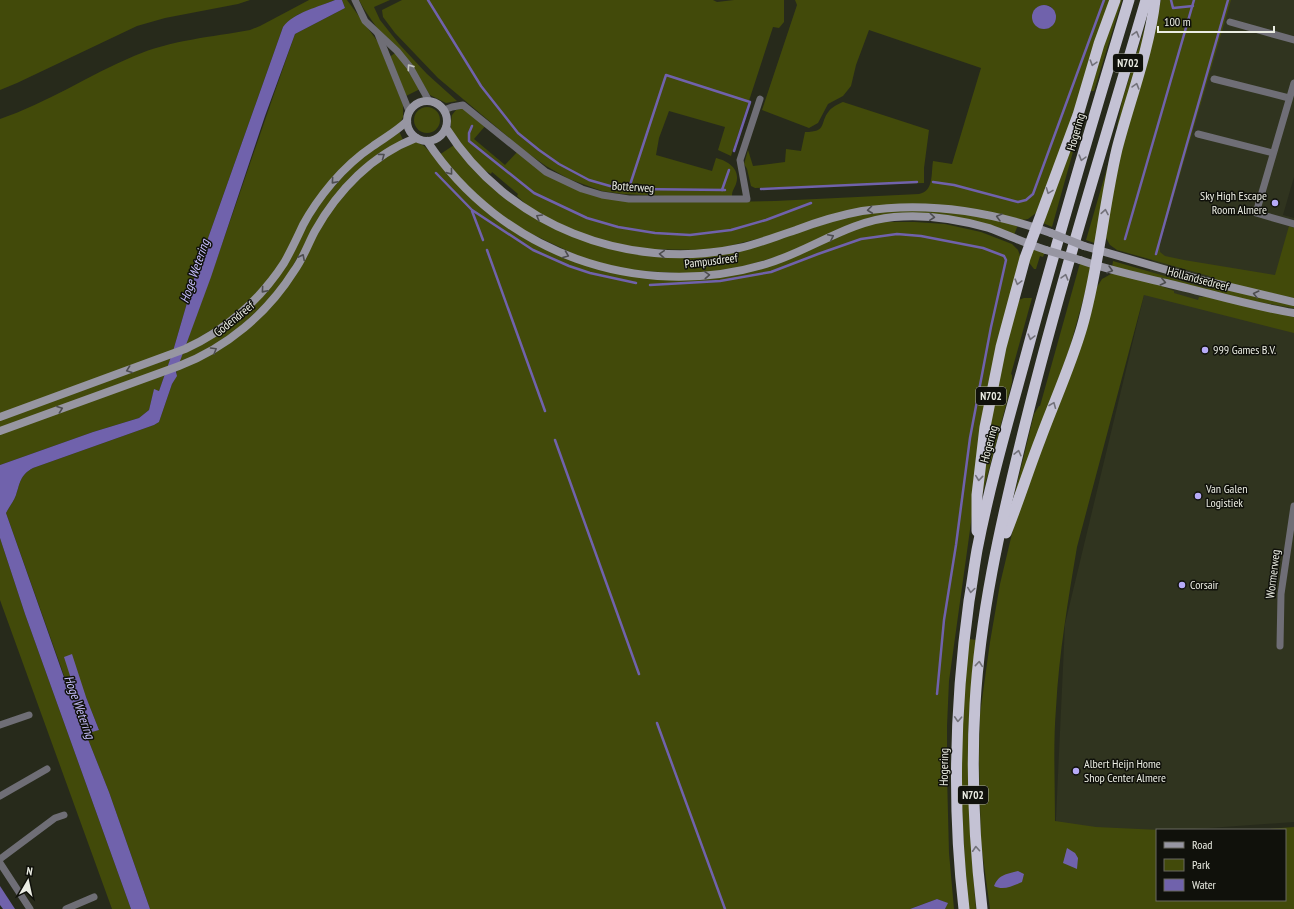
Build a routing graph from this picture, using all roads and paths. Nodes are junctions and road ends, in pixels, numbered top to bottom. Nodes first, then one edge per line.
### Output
1 (355, 0) edge
2 (1115, 0) edge
3 (1130, 0) edge
4 (1146, 0) edge
5 (1155, 0) edge
6 (1230, 22) dead end
7 (377, 32) junction
8 (1294, 40) edge
9 (1214, 79) dead end
10 (1294, 83) edge
11 (760, 98) dead end
12 (1289, 98) junction
13 (429, 101) junction
14 (444, 110) junction
15 (409, 112) junction
16 (407, 121) junction
17 (446, 128) junction
18 (1198, 134) dead end
19 (416, 138) junction
20 (427, 141) junction
21 (1273, 153) junction
22 (1294, 224) edge
23 (1036, 228) junction
24 (1051, 233) joint
25 (1030, 245) junction
26 (1099, 250) junction
27 (1080, 260) joint
28 (1096, 266) junction
29 (1294, 302) edge
30 (1294, 313) edge
31 (0, 417) edge
32 (0, 431) edge
33 (1294, 506) edge
34 (977, 551) junction
35 (995, 560) junction
36 (1280, 646) dead end
37 (29, 715) dead end
38 (0, 725) edge
39 (47, 769) dead end
40 (0, 796) edge
41 (64, 815) dead end
42 (0, 859) edge
43 (0, 863) edge
44 (94, 898) dead end
45 (30, 909) edge
46 (66, 909) edge
47 (964, 909) edge
48 (982, 909) edge

1 - 7 street
2 -> 23 highway, N702
3 -> 34 highway, Hogering / N702
35 -> 4 highway, N702
26 -> 5 highway, N702
6 - 8 street
13 -> 7 street
7 - 15 street
9 - 12 street
10 - 12 street
11 - 14 street, Botterweg
12 - 21 street
13 - 14 main road
13 - 15 main road
14 - 17 main road
15 - 16 main road
16 - 19 main road
16 -> 31 main road, Godendreef
17 - 20 main road
23 -> 17 main road, Pampusdreef
18 - 21 street
19 - 20 main road
32 -> 19 main road, Godendreef
20 -> 25 main road, Pampusdreef
21 - 22 street
23 - 24 main road, Pampusdreef
23 - 25 highway, N702
24 - 26 main road, Hollandsedreef, bridge
25 - 27 main road, Pampusdreef, bridge
25 -> 34 highway, N702
26 - 28 highway, N702
29 -> 26 main road, Hollandsedreef
27 - 28 main road, Hollandsedreef
28 -> 30 main road, Hollandsedreef
35 -> 28 highway, N702
33 - 36 street, Wormerweg
34 -> 47 highway, Hogering / N702
48 -> 35 highway, N702
37 - 38 street
39 - 40 street
41 - 42 street
43 - 45 street
44 - 46 street

